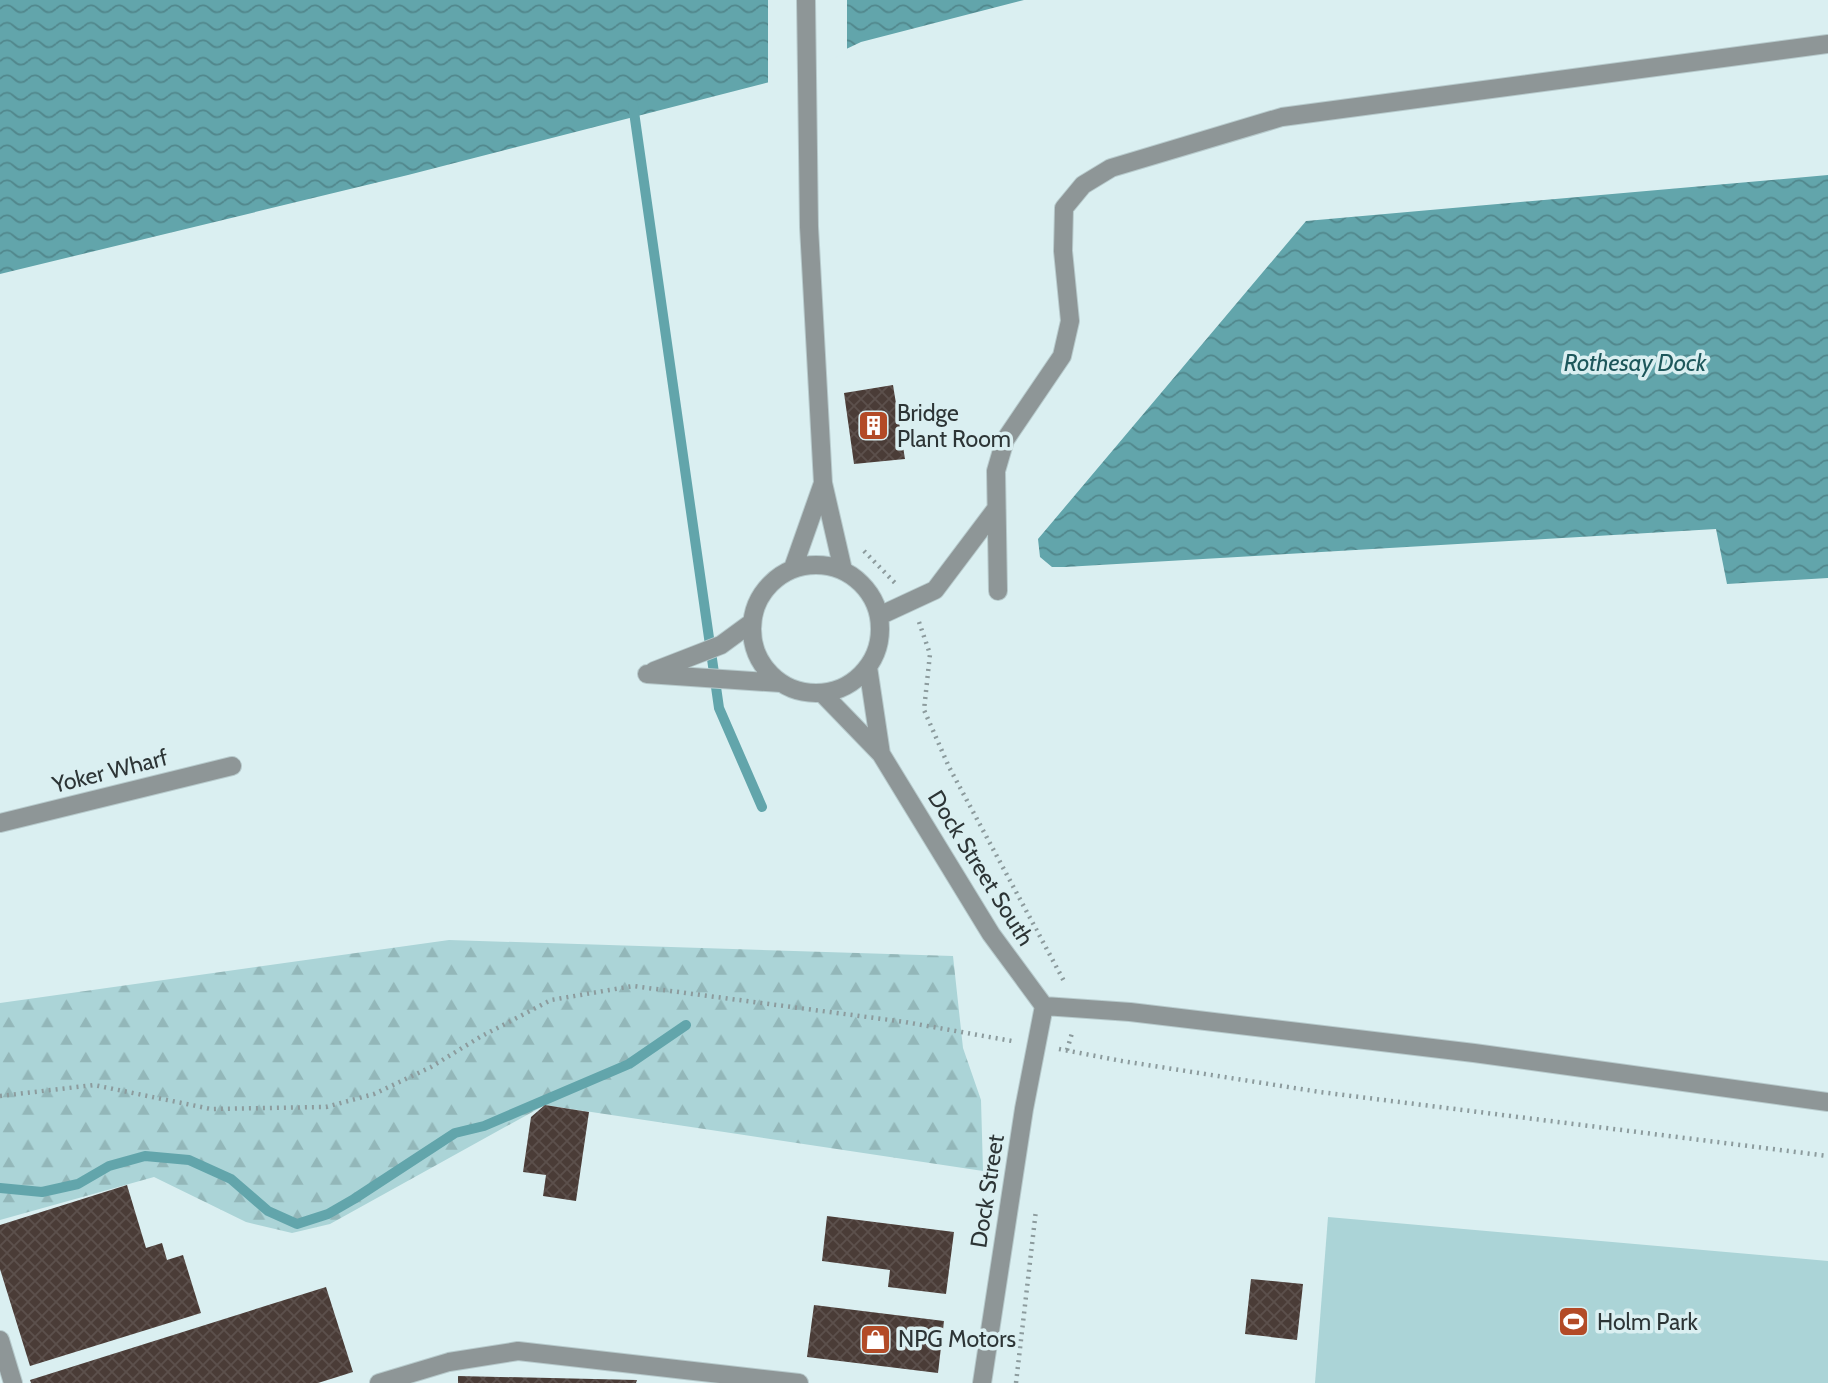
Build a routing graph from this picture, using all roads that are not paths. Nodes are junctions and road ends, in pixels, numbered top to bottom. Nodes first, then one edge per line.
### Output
1 (806, 0) edge
2 (1828, 44) edge
3 (823, 483) junction
4 (996, 509) junction
5 (793, 568) junction
6 (842, 570) junction
7 (998, 591) dead end
8 (879, 616) junction
9 (751, 623) junction
10 (868, 667) junction
11 (781, 683) junction
12 (822, 693) junction
13 (881, 754) junction
14 (232, 766) dead end
15 (0, 823) edge
16 (1044, 1006) junction
17 (1828, 1102) edge
18 (0, 1340) edge
19 (13, 1383) edge
20 (379, 1383) edge
21 (799, 1383) edge
22 (982, 1383) edge

1 - 3 street
2 - 4 street
3 - 5 street
3 - 6 street
4 - 7 street
4 - 8 street
5 - 6 street
5 - 9 street
6 - 8 street
8 - 10 street
9 - 11 street
9 - 11 street
10 - 12 street
10 - 13 street, Dock Street South
11 - 12 street
12 - 13 street, Dock Street South
13 - 16 street, Dock Street South
14 - 15 street, Yoker Wharf
16 - 17 street
16 - 22 street, Dock Street
18 - 19 street
20 - 21 street

